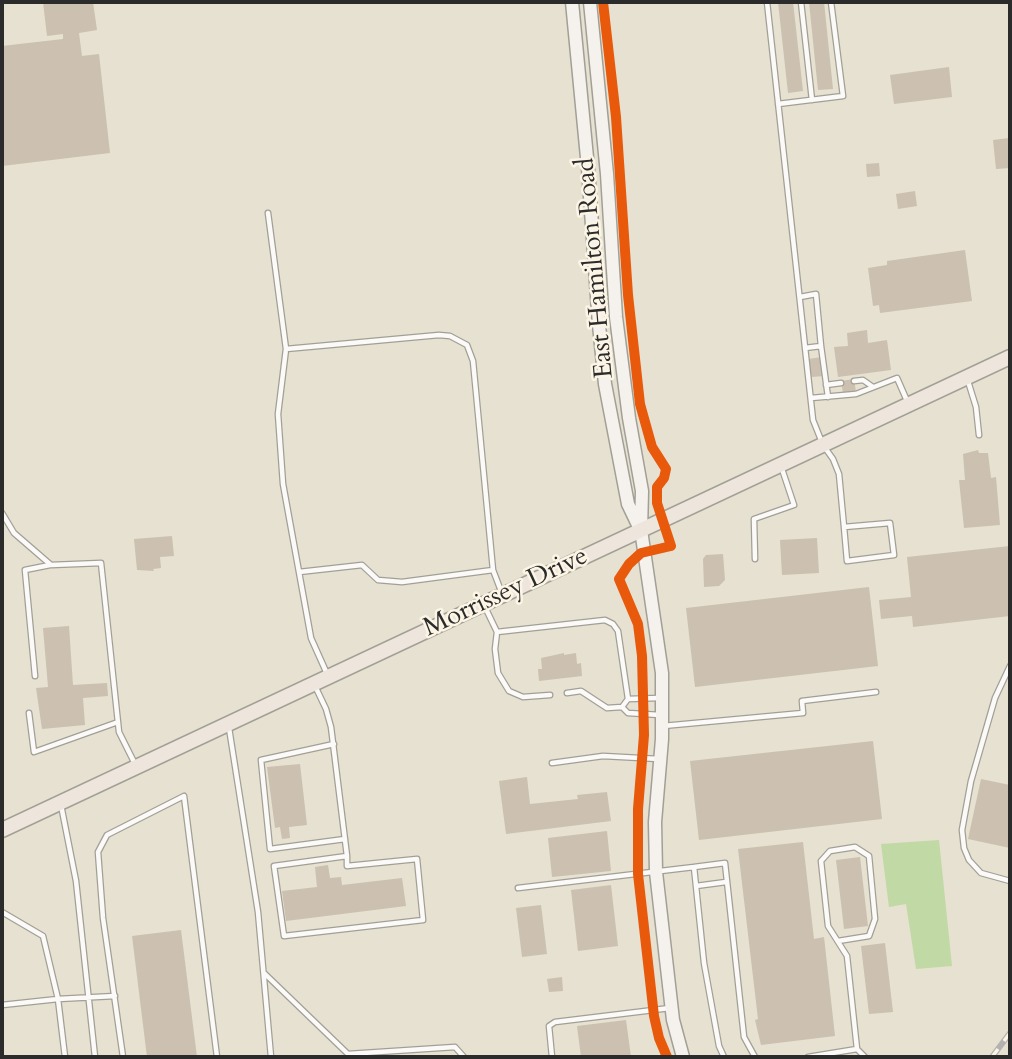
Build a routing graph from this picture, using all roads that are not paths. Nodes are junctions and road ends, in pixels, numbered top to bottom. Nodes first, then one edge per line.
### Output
1 (572, 2) edge
2 (590, 2) edge
3 (767, 2) edge
4 (801, 2) edge
5 (831, 2) edge
6 (812, 100) junction
7 (778, 104) junction
8 (268, 214) dead end
9 (800, 297) junction
10 (821, 345) junction
11 (805, 348) junction
12 (286, 349) junction
13 (1010, 357) edge
14 (967, 377) junction
15 (854, 381) dead end
16 (841, 383) dead end
17 (826, 385) junction
18 (873, 387) junction
19 (828, 397) junction
20 (811, 398) junction
21 (909, 404) junction
22 (979, 435) dead end
23 (823, 445) junction
24 (780, 464) junction
25 (2, 513) edge
26 (844, 527) junction
27 (641, 530) junction
28 (755, 559) dead end
29 (51, 565) junction
30 (493, 570) junction
31 (299, 572) junction
32 (502, 595) junction
33 (484, 604) junction
34 (497, 632) junction
35 (1010, 666) edge
36 (35, 676) dead end
37 (329, 677) junction
38 (314, 684) junction
39 (876, 692) dead end
40 (567, 693) dead end
41 (550, 695) dead end
42 (663, 698) junction
43 (628, 699) junction
44 (622, 707) junction
45 (29, 713) dead end
46 (663, 720) junction
47 (118, 722) junction
48 (229, 724) junction
49 (334, 744) junction
50 (660, 759) junction
51 (552, 763) dead end
52 (137, 767) junction
53 (60, 802) junction
54 (2, 830) edge
55 (345, 839) junction
56 (347, 856) junction
57 (694, 867) junction
58 (656, 872) junction
59 (1010, 881) edge
60 (727, 882) junction
61 (696, 886) junction
62 (518, 888) dead end
63 (2, 912) edge
64 (838, 941) junction
65 (264, 973) junction
66 (115, 996) junction
67 (89, 998) junction
68 (58, 999) junction
69 (2, 1005) edge
70 (671, 1008) junction
71 (857, 1049) junction
72 (65, 1057) edge
73 (95, 1057) edge
74 (123, 1057) edge
75 (217, 1057) edge
76 (271, 1057) edge
77 (464, 1057) edge
78 (552, 1057) edge
79 (683, 1057) edge
80 (724, 1057) edge
81 (755, 1057) edge
82 (808, 1057) edge
83 (865, 1057) edge

1 - 27 main road, East Hamilton Road
2 - 27 main road, East Hamilton Road
3 - 7 lane
4 - 6 lane
5 - 6 lane
6 - 7 lane
7 - 9 lane
8 - 12 lane
9 - 10 lane
9 - 11 lane
10 - 11 lane
10 - 17 lane
11 - 20 lane
12 - 30 lane
12 - 31 lane
13 - 14 main road, Morrissey Drive
14 - 21 main road, Morrissey Drive
14 - 22 lane
15 - 18 lane
16 - 17 lane
17 - 19 lane
18 - 19 lane
18 - 21 lane
19 - 20 lane
20 - 23 lane
21 - 23 main road, Morrissey Drive
23 - 24 main road, Morrissey Drive
23 - 26 lane
24 - 27 main road, Morrissey Drive
24 - 28 lane
25 - 29 lane
26 - 26 lane
27 - 32 main road, Morrissey Drive
27 - 42 main road, East Hamilton Road
29 - 36 lane
29 - 47 lane
30 - 31 lane
30 - 32 lane
31 - 37 lane
32 - 33 main road, Morrissey Drive
33 - 34 lane
33 - 37 main road, Morrissey Drive
34 - 41 lane
34 - 43 lane
35 - 59 lane
37 - 38 main road, Morrissey Drive
38 - 48 main road, Morrissey Drive
38 - 49 lane
39 - 46 lane
40 - 44 lane
42 - 43 lane
42 - 46 main road, East Hamilton Road
43 - 44 lane
44 - 46 lane
45 - 47 lane
46 - 50 main road, East Hamilton Road
47 - 52 lane
48 - 52 main road, Morrissey Drive
48 - 65 lane
49 - 55 lane
49 - 55 lane
50 - 51 lane
50 - 58 main road, East Hamilton Road
52 - 53 main road, Morrissey Drive
53 - 54 main road, Morrissey Drive
53 - 67 lane
55 - 56 lane
56 - 56 lane
57 - 58 lane
57 - 60 lane
57 - 61 lane
58 - 62 lane
58 - 70 main road, East Hamilton Road
60 - 61 lane
60 - 81 lane
61 - 80 lane
63 - 68 lane
64 - 64 lane
64 - 71 lane
65 - 76 lane
65 - 77 lane
66 - 67 lane
66 - 74 lane
66 - 75 lane
67 - 68 lane
67 - 73 lane
68 - 69 lane
68 - 72 lane
70 - 78 lane
70 - 79 main road, East Hamilton Road
71 - 82 lane
71 - 83 lane

